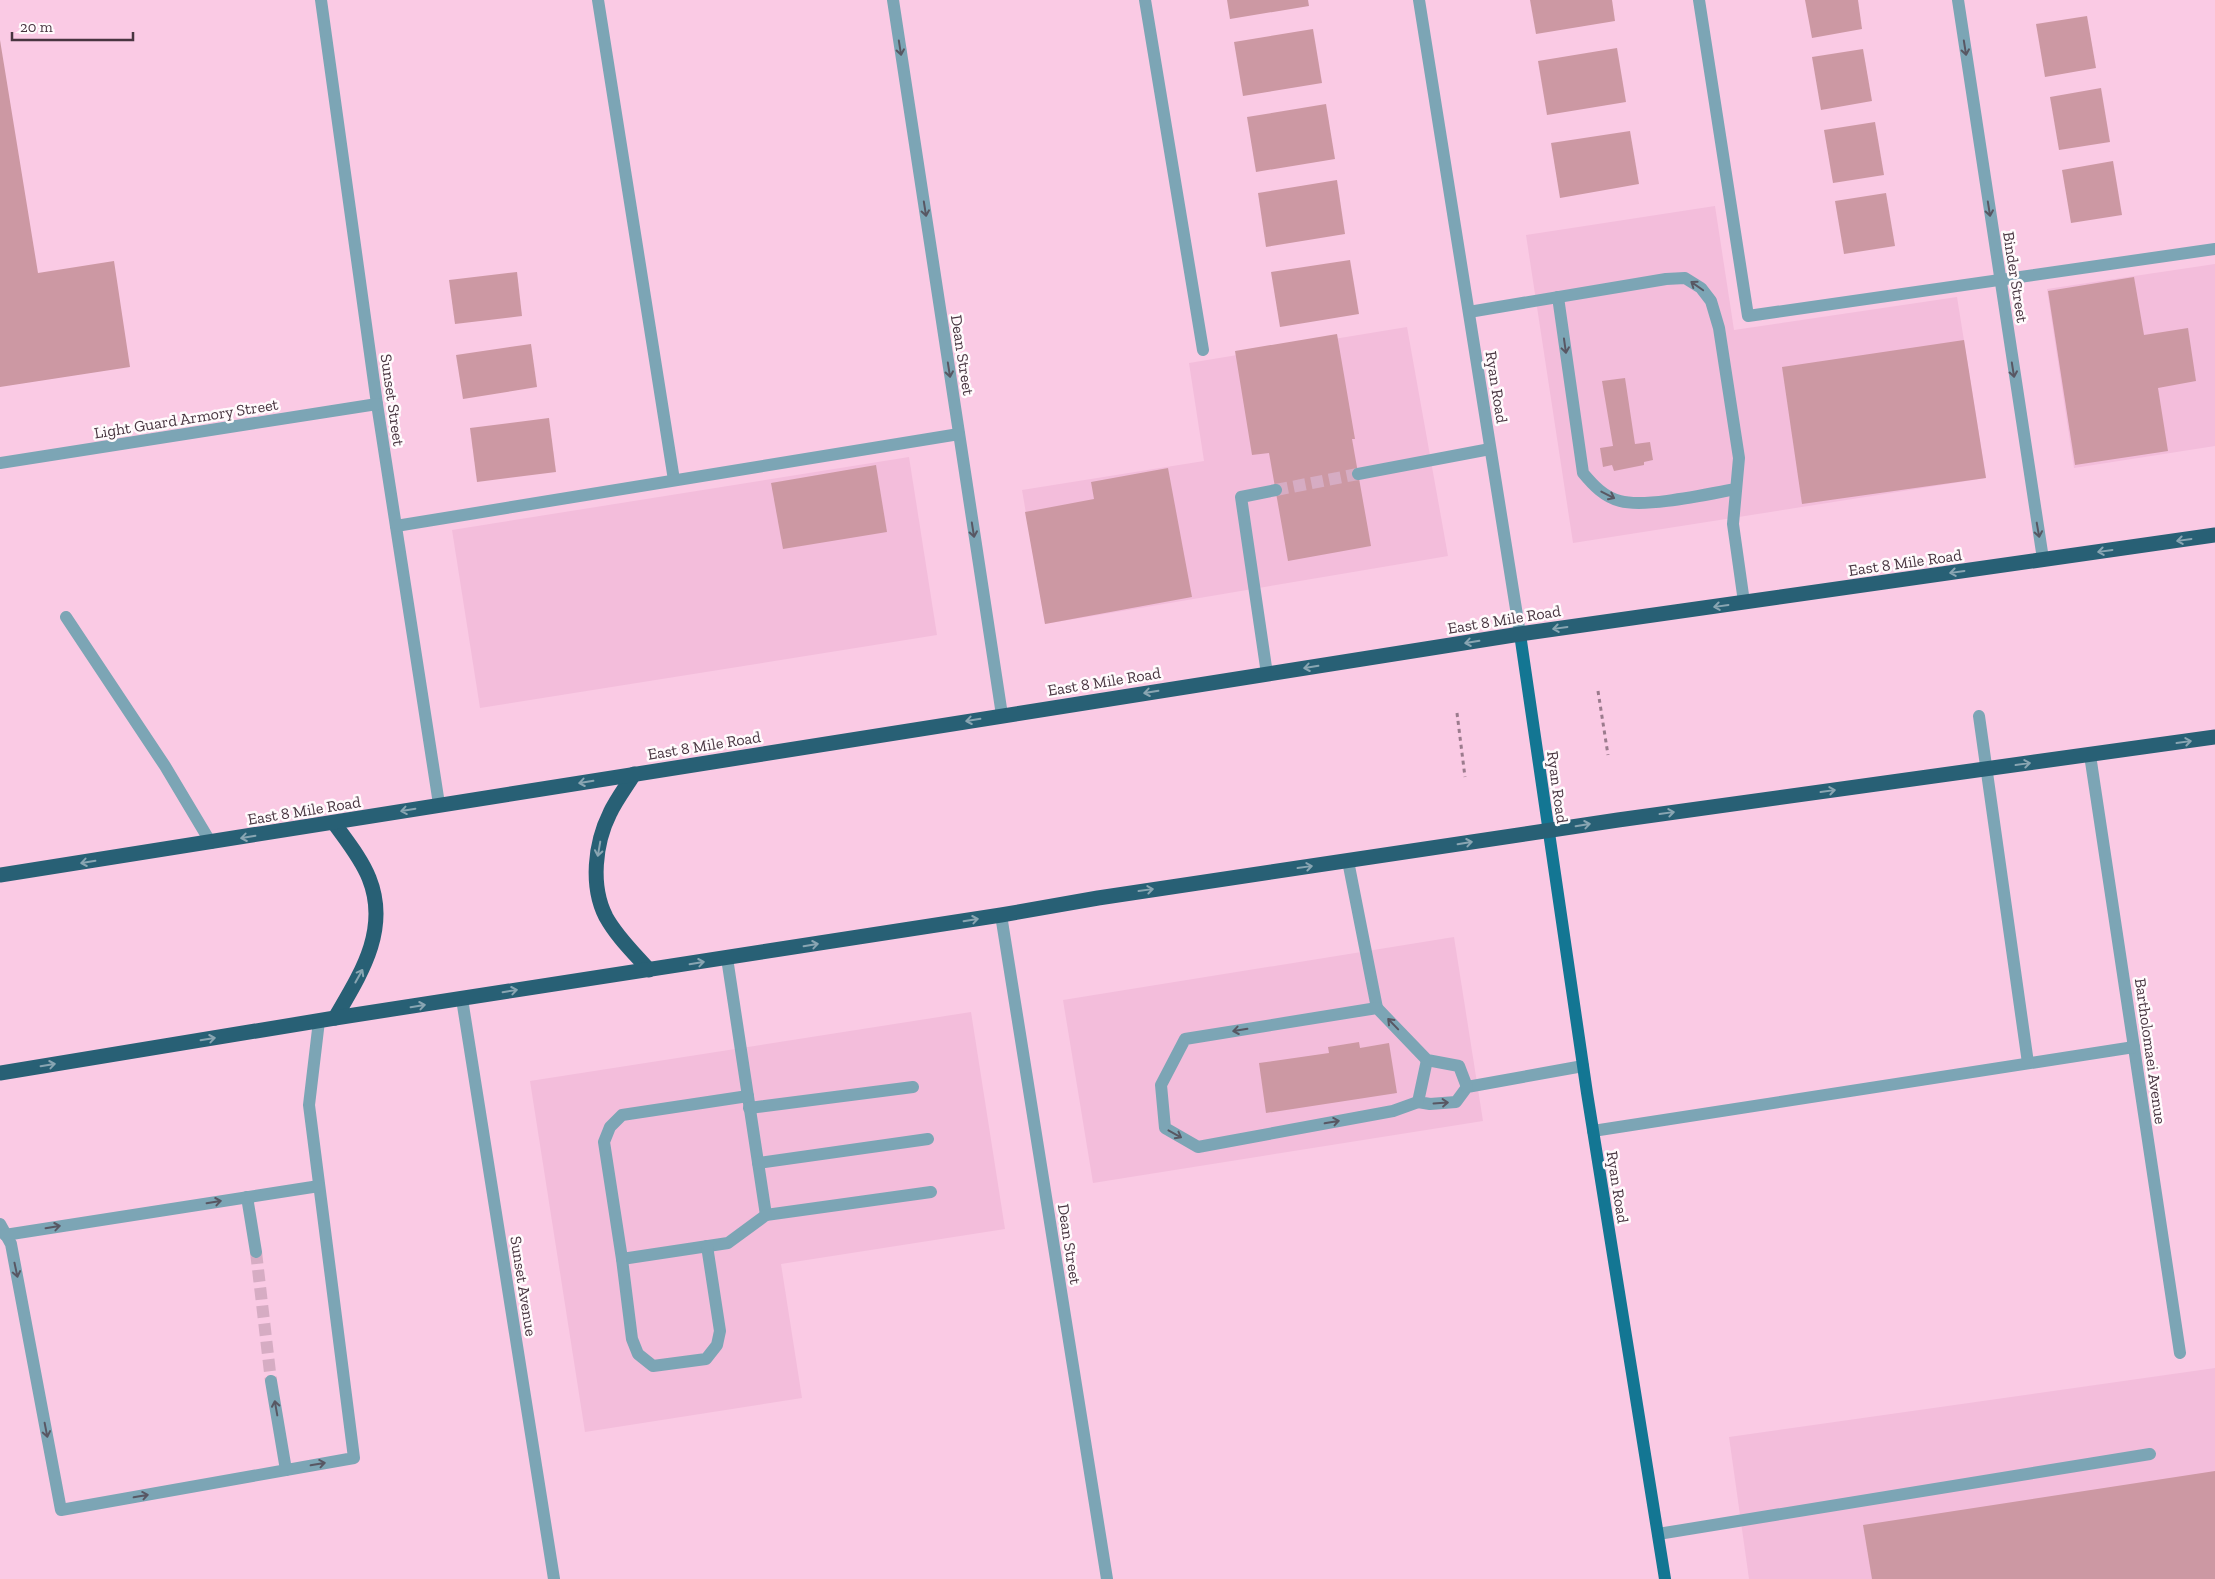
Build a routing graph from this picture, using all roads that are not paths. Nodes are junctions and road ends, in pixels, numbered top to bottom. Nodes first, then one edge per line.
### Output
1 (321, 0) edge
2 (598, 0) edge
3 (893, 0) edge
4 (1146, 0) edge
5 (1419, 0) edge
6 (1699, 0) edge
7 (1958, 0) edge
8 (2215, 248) edge
9 (2000, 281) junction
10 (1558, 297) junction
11 (1469, 312) junction
12 (1203, 350) dead end
13 (377, 404) junction
14 (959, 434) junction
15 (1490, 449) junction
16 (0, 463) edge
17 (1358, 474) tunnel mouth
18 (674, 480) junction
19 (1736, 489) junction
20 (1276, 490) tunnel mouth
21 (396, 526) junction
22 (2215, 536) edge
23 (2043, 559) junction
24 (1744, 602) junction
25 (66, 617) dead end
26 (1520, 634) junction
27 (1267, 674) junction
28 (1002, 715) junction
29 (1979, 716) dead end
30 (2215, 737) edge
31 (2090, 755) junction
32 (1986, 769) junction
33 (634, 774) junction
34 (439, 804) junction
35 (334, 823) junction
36 (1548, 831) junction
37 (211, 843) junction
38 (1348, 861) junction
39 (0, 875) edge
40 (1001, 915) junction
41 (727, 958) junction
42 (649, 970) junction
43 (462, 999) junction
44 (1377, 1008) junction
45 (335, 1018) junction
46 (319, 1021) junction
47 (2134, 1047) junction
48 (1427, 1060) junction
49 (2028, 1063) junction
50 (1583, 1066) junction
51 (0, 1073) edge
52 (1467, 1086) junction
53 (913, 1087) dead end
54 (748, 1102) junction
55 (1418, 1102) junction
56 (1593, 1131) junction
57 (928, 1139) dead end
58 (758, 1163) junction
59 (319, 1186) junction
60 (931, 1192) dead end
61 (247, 1197) junction
62 (766, 1215) junction
63 (3, 1230) edge
64 (707, 1246) junction
65 (256, 1252) tunnel mouth
66 (622, 1259) junction
67 (2180, 1353) dead end
68 (271, 1381) tunnel mouth
69 (2150, 1454) dead end
70 (286, 1470) junction
71 (1658, 1534) junction
72 (554, 1579) edge
73 (1107, 1579) edge
74 (1665, 1579) edge

1 - 13 street, Sunset Street
2 - 18 street
3 -> 14 street, Dean Street
4 - 12 street
5 - 11 street, Ryan Road
6 - 9 street
7 -> 9 street, Binder Street
8 - 9 street
9 -> 23 street, Binder Street
10 - 11 street
10 -> 19 street
19 -> 10 street
11 - 15 street, Ryan Road
13 - 16 street, Light Guard Armory Street
13 - 21 street, Sunset Street
14 - 18 street
14 -> 28 street, Dean Street
15 - 17 street
15 - 26 street, Ryan Road
18 - 21 street
19 - 24 street
20 - 27 street
21 - 34 street, Sunset Street
22 -> 23 highway, East 8 Mile Road
23 -> 24 highway, East 8 Mile Road
24 -> 26 highway, East 8 Mile Road
25 - 37 street
26 -> 27 highway, East 8 Mile Road
26 - 36 main road, Ryan Road
27 -> 28 highway, East 8 Mile Road
28 -> 33 highway, East 8 Mile Road
29 - 32 street
31 -> 30 highway
32 -> 31 highway
31 - 47 street, Bartholomaei Avenue
36 -> 32 highway
32 - 49 street
33 -> 34 highway, East 8 Mile Road
33 -> 42 highway
34 -> 35 highway, East 8 Mile Road
35 -> 37 highway, East 8 Mile Road
45 -> 35 highway
38 -> 36 highway
36 - 50 main road, Ryan Road
37 -> 39 highway, East 8 Mile Road
40 -> 38 highway
38 - 44 street
41 -> 40 highway
40 - 73 street, Dean Street
42 -> 41 highway
41 - 54 street
43 -> 42 highway
45 -> 43 highway
43 - 72 street, Sunset Avenue
48 -> 44 street
44 -> 55 street
45 - 46 highway
51 -> 46 highway
46 - 59 street
47 - 49 street
47 - 67 street, Bartholomaei Avenue
48 - 52 street
48 - 55 street
49 - 56 street
50 - 52 street
50 - 56 main road, Ryan Road
55 -> 52 street
53 - 54 street
54 - 58 street
54 - 66 street
56 - 71 main road, Ryan Road
57 - 58 street
58 - 62 street
59 - 61 street
70 -> 59 street
60 - 62 street
63 -> 61 street
61 - 65 street
62 - 64 street
63 -> 70 street
64 - 66 street
64 - 66 street
70 -> 68 street
69 - 71 street
71 - 74 main road, Ryan Road

